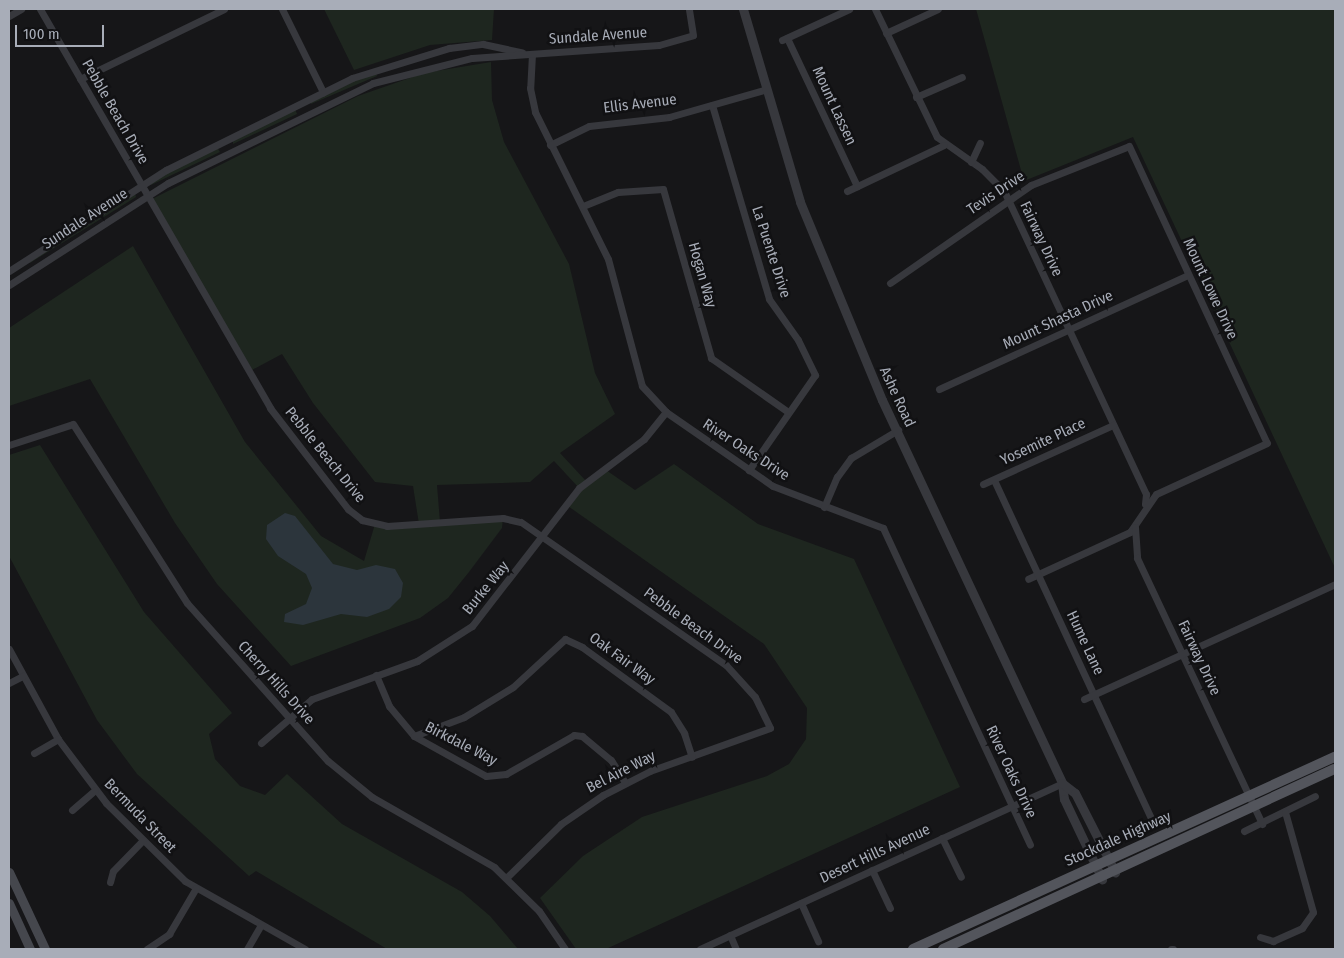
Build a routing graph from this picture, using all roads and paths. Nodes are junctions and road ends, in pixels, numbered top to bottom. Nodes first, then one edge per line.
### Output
1 (21, 9) edge
2 (40, 9) edge
3 (224, 9) edge
4 (282, 9) edge
5 (689, 9) edge
6 (743, 9) edge
7 (849, 9) edge
8 (875, 9) edge
9 (938, 9) edge
10 (9, 16) edge
11 (886, 33) junction
12 (532, 54) junction
13 (383, 65) junction
14 (962, 77) dead end
15 (388, 78) junction
16 (80, 79) junction
17 (764, 90) junction
18 (323, 92) junction
19 (916, 98) junction
20 (302, 102) junction
21 (712, 105) junction
22 (308, 114) junction
23 (226, 140) junction
24 (980, 143) dead end
25 (550, 144) junction
26 (944, 145) junction
27 (1129, 146) joint
28 (231, 152) junction
29 (971, 162) junction
30 (141, 184) junction
31 (857, 186) junction
32 (847, 191) dead end
33 (148, 195) junction
34 (1008, 200) junction
35 (583, 206) junction
36 (9, 271) edge
37 (1188, 275) junction
38 (890, 284) dead end
39 (9, 285) edge
40 (1069, 330) junction
41 (939, 389) dead end
42 (666, 412) junction
43 (788, 412) junction
44 (1113, 425) junction
45 (898, 430) junction
46 (9, 445) edge
47 (748, 470) junction
48 (994, 480) junction
49 (984, 484) dead end
50 (824, 506) junction
51 (1144, 506) junction
52 (1135, 524) junction
53 (543, 535) junction
54 (1038, 575) junction
55 (1028, 579) dead end
56 (1335, 584) edge
57 (9, 649) edge
58 (1182, 654) junction
59 (376, 675) junction
60 (23, 676) junction
61 (9, 682) edge
62 (1094, 695) junction
63 (1084, 700) dead end
64 (289, 717) junction
65 (770, 728) joint
66 (414, 736) junction
67 (58, 739) junction
68 (261, 743) dead end
69 (34, 753) dead end
70 (1335, 756) edge
71 (692, 757) junction
72 (1335, 770) edge
73 (625, 782) junction
74 (1062, 783) junction
75 (95, 790) junction
76 (1315, 796) dead end
77 (1251, 801) junction
78 (1012, 806) junction
79 (72, 810) dead end
80 (1285, 812) junction
81 (1151, 818) dead end
82 (1262, 824) junction
83 (1244, 831) dead end
84 (942, 838) junction
85 (143, 840) junction
86 (1030, 844) dead end
87 (1108, 860) junction
88 (1095, 866) junction
89 (872, 870) junction
90 (9, 872) edge
91 (1115, 872) junction
92 (507, 877) junction
93 (961, 877) dead end
94 (1102, 879) junction
95 (110, 882) dead end
96 (196, 888) junction
97 (9, 903) edge
98 (801, 903) junction
99 (890, 908) dead end
100 (261, 924) junction
101 (730, 935) junction
102 (1260, 937) dead end
103 (818, 941) dead end
104 (30, 949) edge
105 (45, 949) edge
106 (147, 949) edge
107 (247, 949) edge
108 (305, 949) edge
109 (565, 949) edge
110 (700, 949) edge
111 (736, 949) edge
112 (914, 949) edge
113 (943, 949) edge

1 - 10 street
2 - 16 street, Pebble Beach Drive
3 - 16 street
4 - 18 street
5 - 12 street, Sundale Avenue
6 - 17 street, Ashe Road
7 - 31 street, Mount Lassen
8 - 11 street, Fairway Drive
9 - 11 street
11 - 19 street, Fairway Drive
12 - 13 street, Sundale Avenue
12 - 15 street, Sundale Avenue
12 - 25 street, River Oaks Drive
13 - 15 street
13 - 18 street, Sundale Avenue
14 - 19 street
15 - 22 street, Sundale Avenue
16 - 30 street, Pebble Beach Drive
17 - 21 street, Ellis Avenue
17 - 45 street, Ashe Road
18 - 20 street, Sundale Avenue
19 - 26 street, Fairway Drive
20 - 22 street
20 - 23 street, Sundale Avenue
21 - 25 street, Ellis Avenue
21 - 43 street, La Puente Drive
22 - 28 street, Sundale Avenue
23 - 28 street
23 - 30 street, Sundale Avenue
24 - 29 street
25 - 35 street, River Oaks Drive
26 - 29 street, Fairway Drive
26 - 31 street
27 - 34 street, Tevis Drive
27 - 37 street, Mount Lowe Drive
28 - 33 street, Sundale Avenue
29 - 34 street, Fairway Drive
30 - 33 street, Pebble Beach Drive
30 - 36 street, Sundale Avenue
31 - 32 street
33 - 39 street, Sundale Avenue
33 - 53 street, Pebble Beach Drive
34 - 38 street, Tevis Drive
34 - 40 street, Fairway Drive
35 - 42 street, River Oaks Drive
35 - 43 street, Hogan Way
37 - 40 street, Mount Shasta Drive
37 - 51 street, Mount Lowe Drive
40 - 41 street, Mount Shasta Drive
40 - 44 street, Fairway Drive
42 - 47 street, River Oaks Drive
42 - 53 street, Burke Way
43 - 47 street, La Puente Drive
44 - 48 street, Yosemite Place
44 - 51 street, Fairway Drive
45 - 50 street
45 - 74 street, Ashe Road
46 - 64 street, Cherry Hills Drive
47 - 50 street, River Oaks Drive
48 - 49 street, Yosemite Place
48 - 54 street, Hume Lane
50 - 78 street, River Oaks Drive
51 - 52 street
52 - 54 street
52 - 58 street, Fairway Drive
53 - 59 street, Burke Way
53 - 65 street, Pebble Beach Drive
54 - 55 street
54 - 62 street, Hume Lane
56 - 58 street
57 - 60 street, Bermuda Street
58 - 62 street
58 - 77 street, Fairway Drive
59 - 64 street, Burke Way
59 - 66 street, Birkdale Way
60 - 61 street
60 - 67 street, Bermuda Street
62 - 63 street
62 - 81 street, Hume Lane
64 - 68 street, Burke Way
64 - 92 street, Cherry Hills Drive
65 - 71 street, Bel Aire Way
66 - 71 street, Oak Fair Way
66 - 73 street, Birkdale Way
67 - 69 street
67 - 75 street, Bermuda Street
70 - 77 main road, Stockdale Highway
71 - 73 street, Bel Aire Way
72 - 77 main road, Stockdale Highway
73 - 92 street, Bel Aire Way
74 - 78 street, Desert Hills Avenue
74 - 87 street, Ashe Road
74 - 88 street, Ashe Road
75 - 79 street
75 - 85 street, Bermuda Street
76 - 80 street
77 - 82 street, Fairway Drive
77 - 87 main road, Stockdale Highway
77 - 91 main road, Stockdale Highway
78 - 84 street, Desert Hills Avenue
78 - 86 street, River Oaks Drive
80 - 82 street
80 - 102 street
82 - 83 street
84 - 89 street, Desert Hills Avenue
84 - 93 street
85 - 95 street
85 - 96 street, Bermuda Street
87 - 88 main road, Stockdale Highway
87 - 91 street, Ashe Road
88 - 94 street, Ashe Road
88 - 112 main road, Stockdale Highway
89 - 98 street, Desert Hills Avenue
89 - 99 street
90 - 105 main road
91 - 94 main road, Stockdale Highway
92 - 109 street, Cherry Hills Drive
94 - 113 main road, Stockdale Highway
96 - 100 street, Bermuda Street
96 - 106 street
97 - 104 main road
98 - 101 street, Desert Hills Avenue
98 - 103 street
100 - 107 street
100 - 108 street, Bermuda Street
101 - 110 street, Desert Hills Avenue
101 - 111 street

